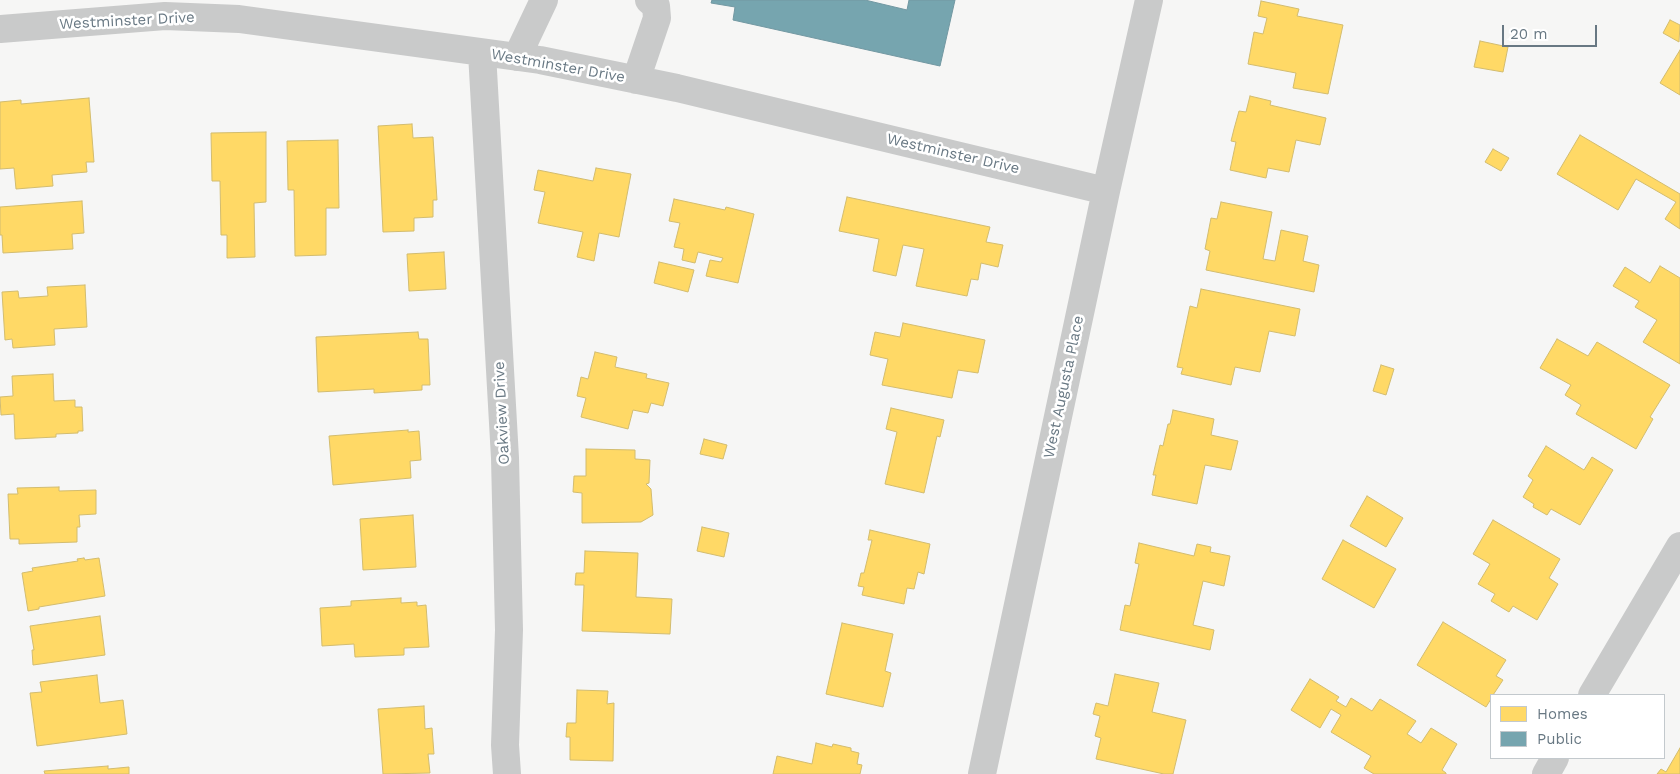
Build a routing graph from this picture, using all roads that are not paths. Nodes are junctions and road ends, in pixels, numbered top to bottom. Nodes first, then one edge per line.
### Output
1 (544, 0) edge
2 (649, 0) edge
3 (1149, 0) edge
4 (0, 29) edge
5 (482, 53) junction
6 (517, 57) junction
7 (636, 80) junction
8 (1106, 191) junction
9 (1680, 546) edge
10 (1593, 694) edge
11 (1554, 759) edge
12 (507, 774) edge
13 (982, 774) edge
14 (1546, 774) edge

1 - 6 street
2 - 7 street
3 - 8 street, West Augusta Place
4 - 5 street, Westminster Drive
5 - 6 street, Westminster Drive
5 - 12 street, Oakview Drive
6 - 7 street, Westminster Drive
7 - 8 street, Westminster Drive
8 - 13 street, West Augusta Place
9 - 10 street
11 - 14 street

